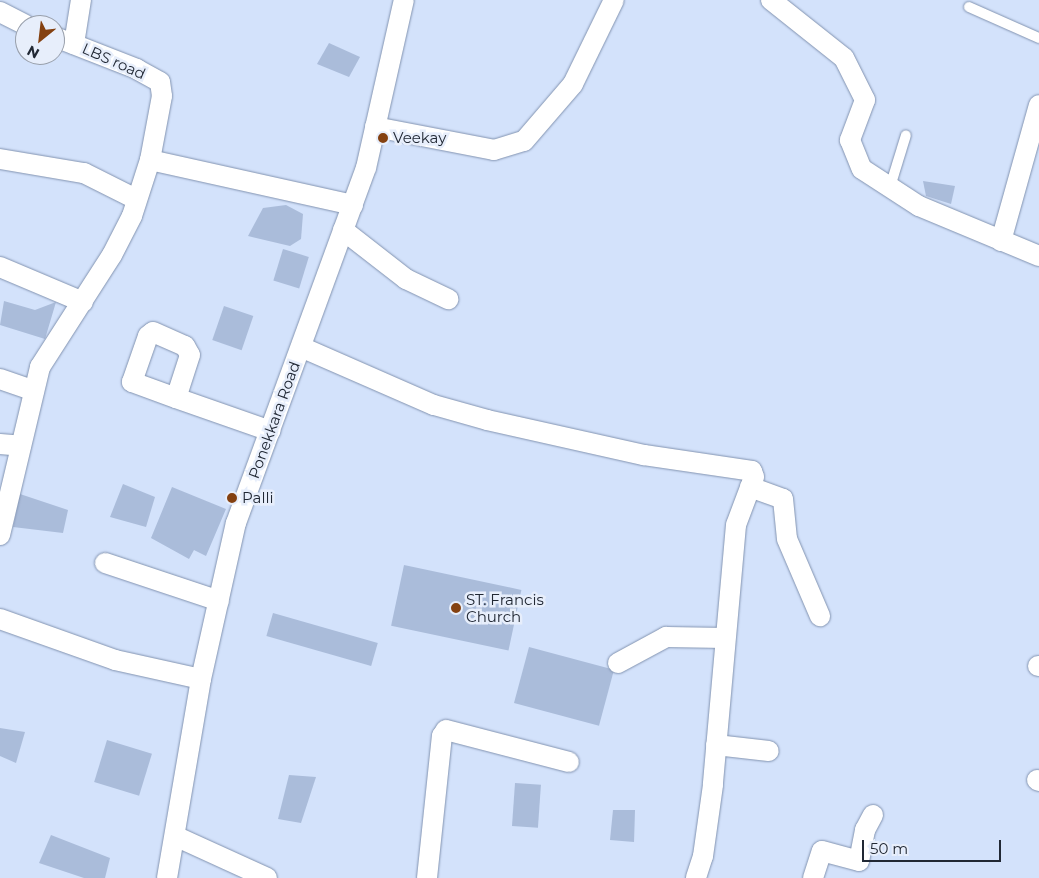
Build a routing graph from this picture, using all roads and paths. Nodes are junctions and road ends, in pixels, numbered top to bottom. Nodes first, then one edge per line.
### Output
1 (81, 0) edge
2 (404, 0) edge
3 (614, 0) edge
4 (771, 0) edge
5 (969, 7) dead end
6 (0, 12) edge
7 (15, 20) edge
8 (1039, 38) edge
9 (65, 40) edge
10 (74, 44) junction
11 (1039, 105) edge
12 (375, 127) junction
13 (906, 135) dead end
14 (0, 159) edge
15 (150, 160) junction
16 (890, 187) junction
17 (136, 199) junction
18 (352, 205) junction
19 (343, 230) junction
20 (1001, 241) junction
21 (1039, 256) edge
22 (0, 267) edge
23 (448, 299) dead end
24 (83, 302) junction
25 (301, 347) junction
26 (0, 379) edge
27 (34, 391) junction
28 (176, 398) dead end
29 (270, 431) junction
30 (0, 444) edge
31 (21, 446) junction
32 (750, 487) junction
33 (0, 535) edge
34 (105, 563) dead end
35 (218, 601) junction
36 (820, 616) dead end
37 (0, 619) edge
38 (725, 638) junction
39 (618, 663) dead end
40 (201, 679) junction
41 (716, 745) junction
42 (769, 751) dead end
43 (569, 762) dead end
44 (873, 816) dead end
45 (175, 836) junction
46 (167, 878) edge
47 (266, 878) edge
48 (427, 878) edge
49 (696, 878) edge
50 (813, 878) edge

1 - 10 street
2 - 12 street, Ponekkara Road
3 - 12 street
4 - 16 street
5 - 8 lane
6 - 7 street
9 - 10 street, LBS road
10 - 15 street, LBS road
11 - 20 street
12 - 18 street, Ponekkara Road
13 - 16 lane
14 - 17 street
15 - 17 street
15 - 18 street
16 - 20 street
17 - 24 street
18 - 19 street, Ponekkara Road
19 - 23 street
19 - 25 street, Ponekkara Road
20 - 21 street
22 - 24 street
24 - 27 street
25 - 29 street, Ponekkara Road
25 - 32 street
26 - 27 street
27 - 31 street
28 - 29 street
29 - 35 street, Ponekkara Road
30 - 31 street
31 - 33 street
32 - 36 street
32 - 38 street
34 - 35 street
35 - 40 street, Ponekkara Road
37 - 40 street
38 - 39 street
38 - 41 street
40 - 45 street, Ponekkara Road
41 - 42 street
41 - 49 street
43 - 48 street
44 - 50 street
45 - 46 street, Ponekkara Road
45 - 47 street

